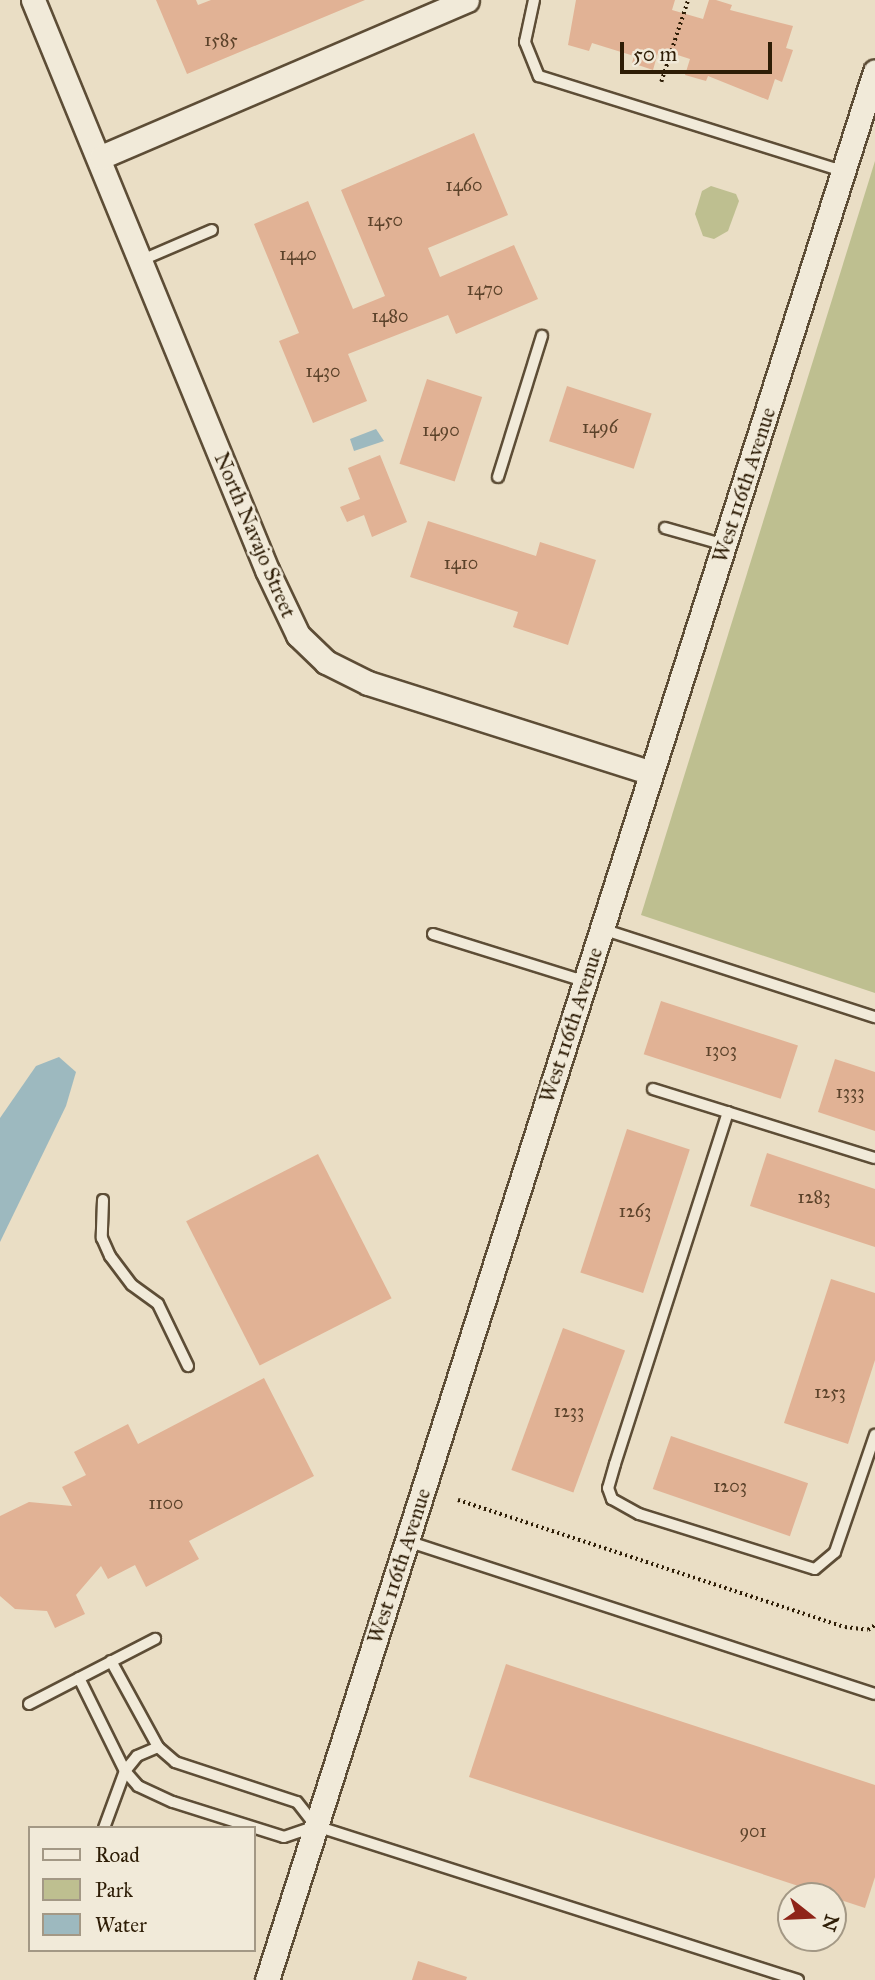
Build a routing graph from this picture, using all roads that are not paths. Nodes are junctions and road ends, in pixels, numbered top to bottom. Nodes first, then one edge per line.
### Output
1 (33, 0) edge
2 (467, 0) edge
3 (534, 0) edge
4 (875, 71) edge
5 (101, 157) junction
6 (843, 171) junction
7 (212, 230) dead end
8 (142, 261) junction
9 (542, 336) dead end
10 (498, 477) dead end
11 (665, 528) dead end
12 (725, 545) junction
13 (650, 773) junction
14 (602, 929) junction
15 (433, 934) dead end
16 (584, 981) junction
17 (875, 1017) edge
18 (653, 1088) dead end
19 (728, 1112) junction
20 (875, 1158) edge
21 (103, 1200) dead end
22 (188, 1366) dead end
23 (875, 1435) edge
24 (407, 1541) junction
25 (155, 1639) dead end
26 (111, 1661) junction
27 (79, 1678) junction
28 (875, 1694) edge
29 (29, 1704) dead end
30 (158, 1747) junction
31 (125, 1771) junction
32 (105, 1826) edge
33 (249, 1826) edge
34 (316, 1826) junction
35 (256, 1828) edge
36 (267, 1980) edge
37 (798, 1980) edge

1 - 5 street, North Navajo Street
2 - 5 street
3 - 6 lane
4 - 6 street, West 116th Avenue
5 - 8 street, North Navajo Street
6 - 12 street, West 116th Avenue
7 - 8 lane
8 - 13 street, North Navajo Street
9 - 10 lane
11 - 12 lane
12 - 13 street, West 116th Avenue
13 - 14 street, West 116th Avenue
14 - 16 street, West 116th Avenue
14 - 17 lane
15 - 16 lane
16 - 24 street, West 116th Avenue
18 - 19 lane
19 - 20 lane
19 - 23 lane
21 - 22 lane
24 - 28 lane
24 - 34 street, West 116th Avenue
25 - 26 lane
26 - 27 lane
26 - 30 lane
27 - 29 lane
27 - 31 lane
30 - 31 lane
30 - 34 lane
31 - 32 lane
31 - 33 lane
34 - 35 lane
34 - 36 street, West 116th Avenue
34 - 37 lane

